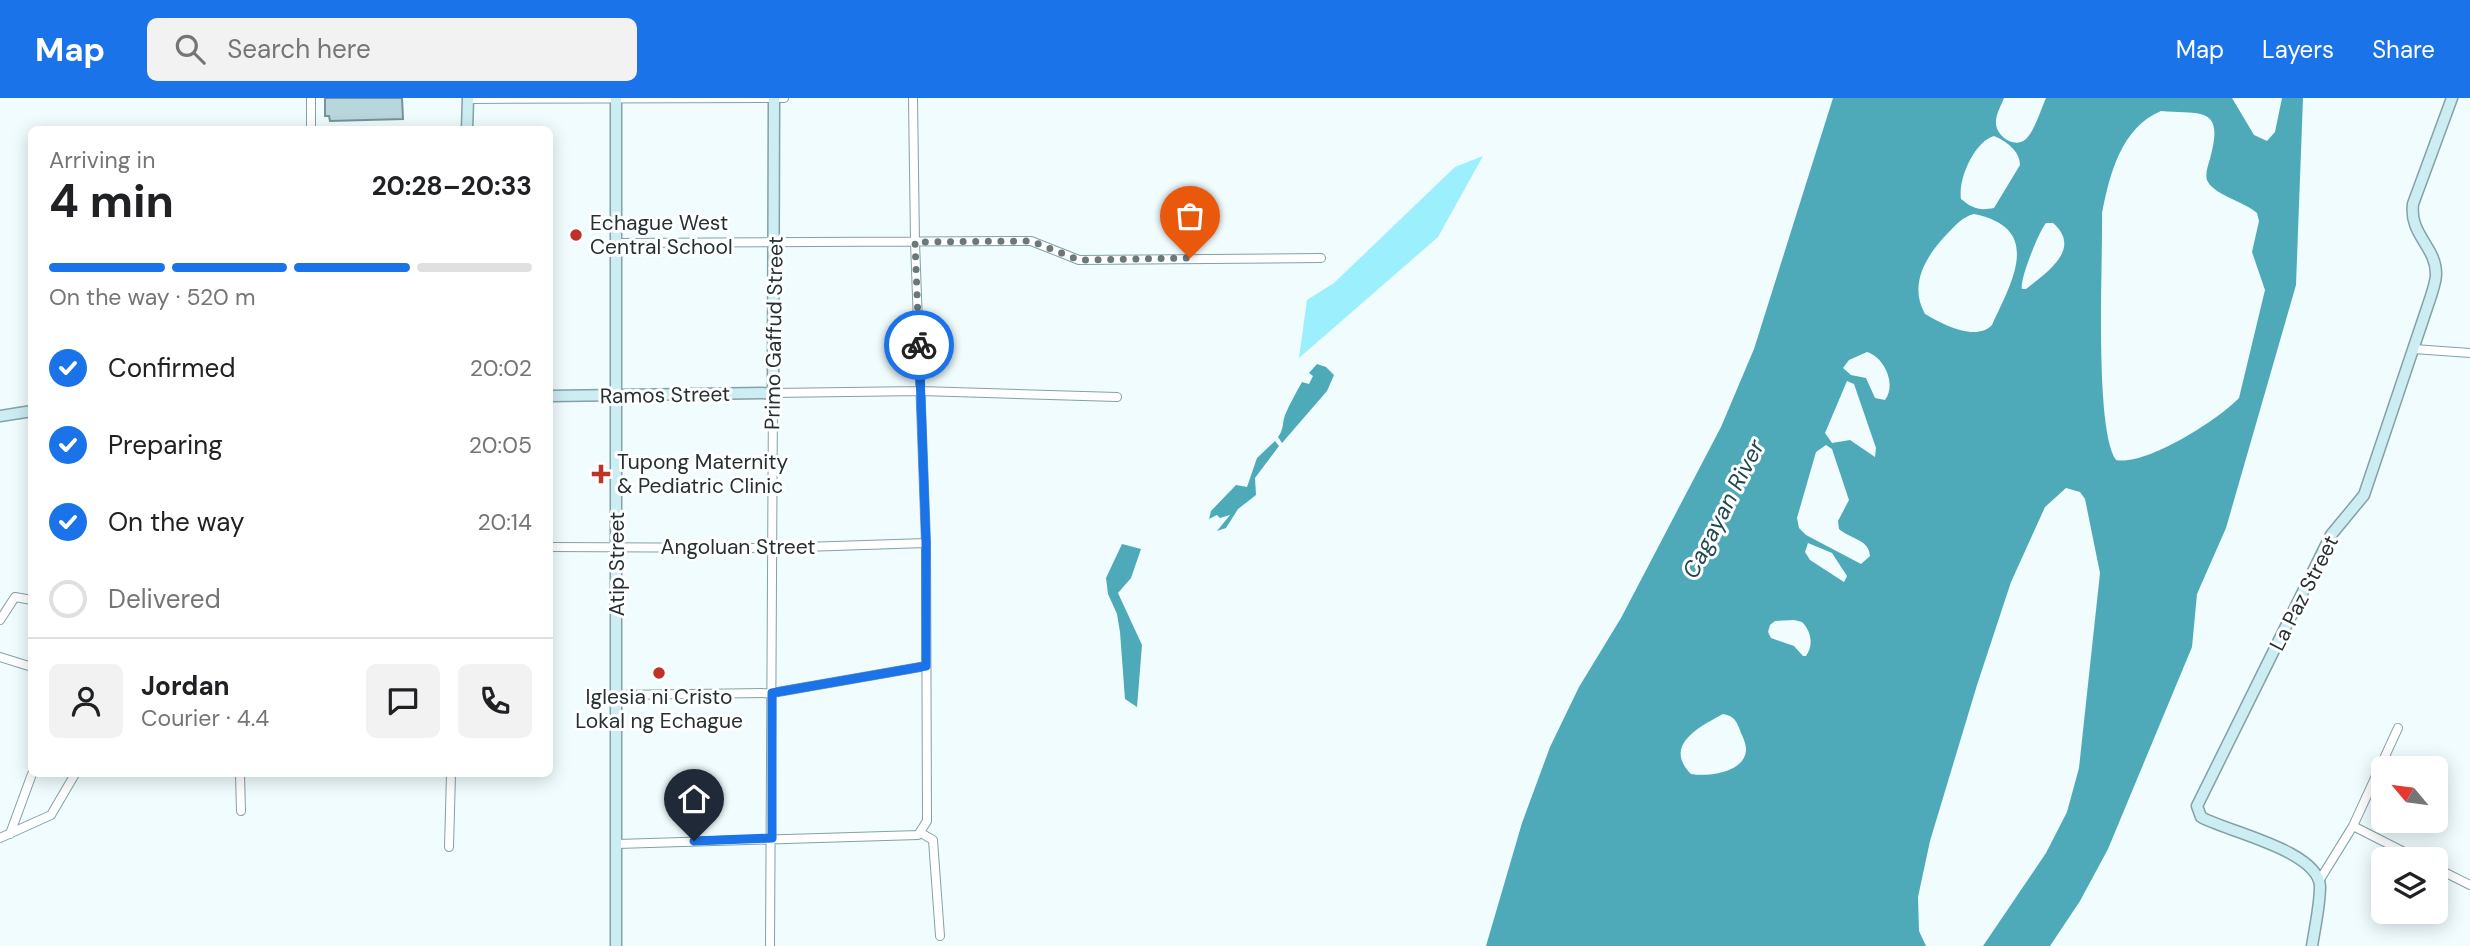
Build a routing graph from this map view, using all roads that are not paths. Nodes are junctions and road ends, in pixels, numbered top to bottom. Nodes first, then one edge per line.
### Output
1 (311, 98) edge
2 (775, 98) edge
3 (784, 98) edge
4 (912, 98) edge
5 (2452, 98) edge
6 (468, 99) edge
7 (616, 99) edge
8 (311, 126) edge
9 (467, 126) edge
10 (915, 242) junction
11 (616, 243) junction
12 (776, 243) junction
13 (1321, 258) dead end
14 (2414, 349) junction
15 (2470, 353) edge
16 (921, 391) junction
17 (773, 393) junction
18 (553, 396) edge
19 (616, 397) junction
20 (1117, 397) dead end
21 (28, 412) edge
22 (0, 416) edge
23 (926, 543) junction
24 (553, 547) edge
25 (617, 548) junction
26 (773, 548) junction
27 (28, 599) edge
28 (0, 620) edge
29 (0, 657) edge
30 (28, 666) edge
31 (926, 666) junction
32 (772, 693) junction
33 (617, 695) junction
34 (2398, 728) dead end
35 (31, 777) edge
36 (73, 777) edge
37 (240, 777) edge
38 (451, 777) edge
39 (242, 811) dead end
40 (2353, 826) junction
41 (10, 834) junction
42 (919, 834) junction
43 (0, 838) edge
44 (772, 838) junction
45 (617, 844) junction
46 (449, 847) dead end
47 (2394, 847) edge
48 (2448, 875) edge
49 (2319, 881) junction
50 (2470, 885) edge
51 (940, 936) dead end
52 (616, 946) edge
53 (770, 946) edge
54 (2312, 946) edge

1 - 8 street
2 - 3 street
2 - 7 street
2 - 12 main road, Primo Gaffud Street
4 - 10 street
5 - 14 main road, La Paz Street
6 - 7 street
6 - 9 main road
7 - 11 main road, Atip Street
10 - 12 street
10 - 13 street
10 - 16 street
11 - 12 street
11 - 19 main road, Atip Street
12 - 17 main road, Primo Gaffud Street
14 - 15 street
14 - 49 main road, La Paz Street
16 - 17 street, Ramos Street
16 - 20 street, Ramos Street
16 - 23 street
17 - 19 main road, Ramos Street
17 - 26 street, Primo Gaffud Street
18 - 19 main road, Ramos Street
19 - 25 main road, Atip Street
21 - 22 main road
23 - 26 street, Angoluan Street
23 - 31 street
24 - 25 street, Angoluan Street
25 - 26 street, Angoluan Street
25 - 33 main road, Atip Street
26 - 32 street, Primo Gaffud Street
27 - 28 street
29 - 30 street
31 - 32 street
31 - 42 street
32 - 33 street
32 - 44 street, Primo Gaffud Street
33 - 45 main road, Atip Street
34 - 40 street
35 - 41 street
36 - 41 street
37 - 39 street
38 - 46 street
40 - 47 street
40 - 49 street
41 - 43 street
42 - 44 street
42 - 51 street
44 - 45 street
44 - 53 street, Primo Gaffud Street
45 - 52 main road, Atip Street
48 - 50 street
49 - 54 main road

